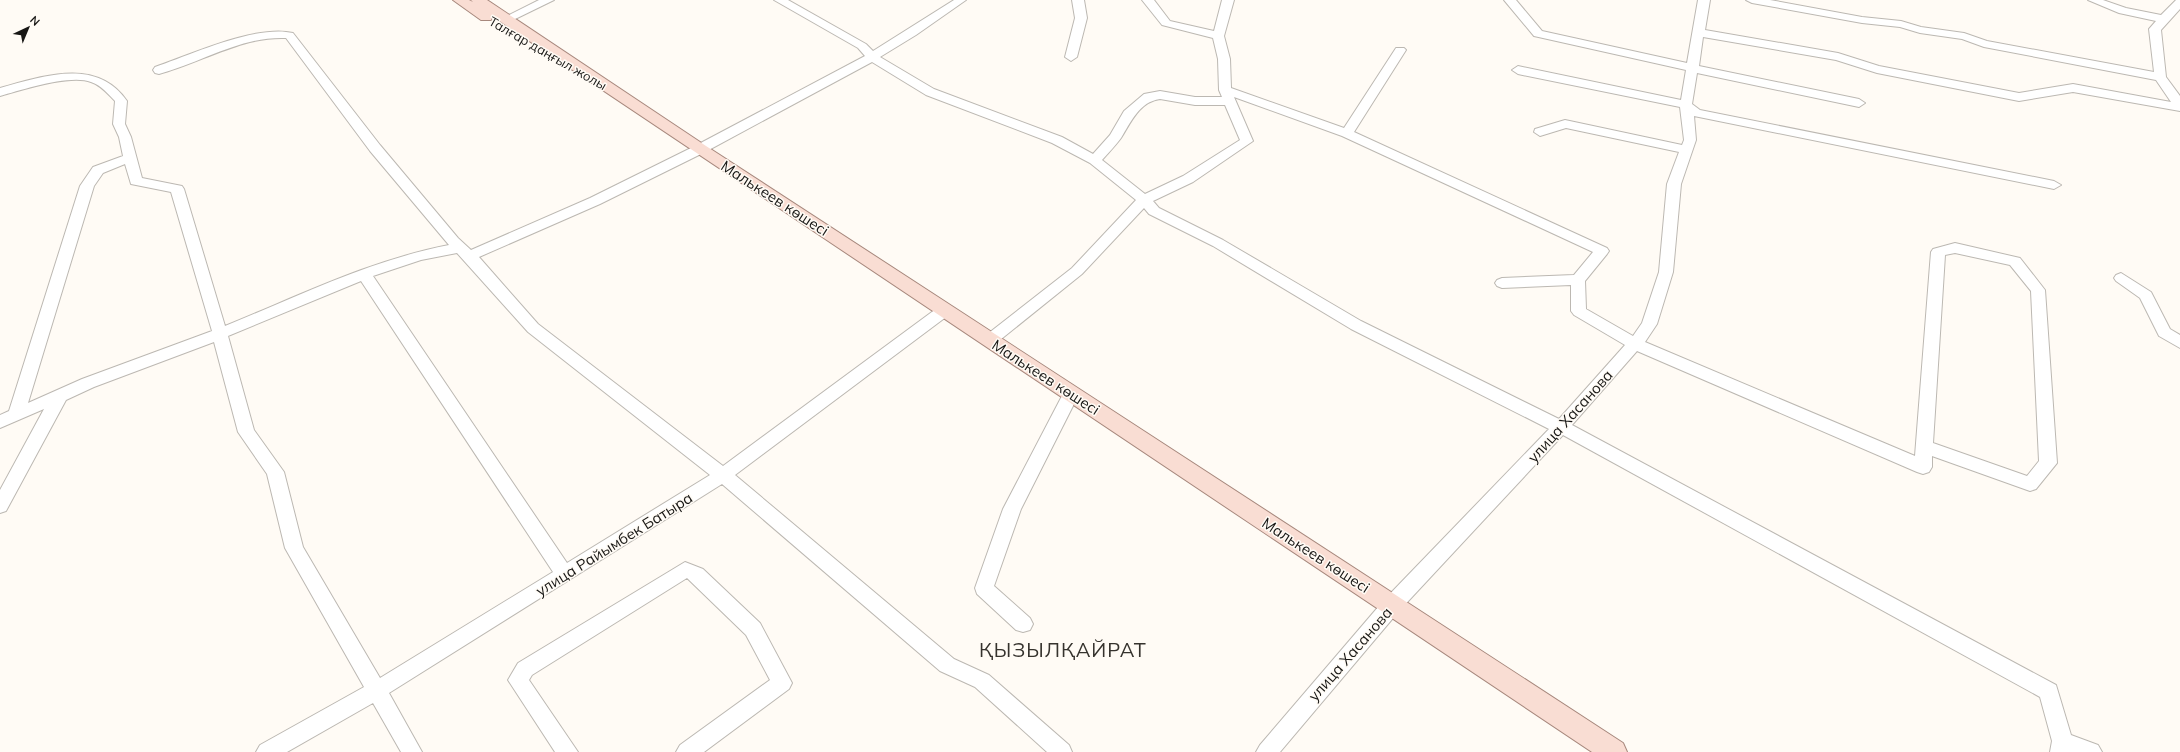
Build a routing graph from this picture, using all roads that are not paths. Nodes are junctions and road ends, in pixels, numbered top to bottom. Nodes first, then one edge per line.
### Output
1 (460, 0) edge
2 (478, 0) edge
3 (548, 0) edge
4 (780, 0) edge
5 (961, 0) edge
6 (1078, 0) edge
7 (1148, 0) edge
8 (1228, 0) edge
9 (1510, 0) edge
10 (1704, 0) edge
11 (1752, 0) edge
12 (2093, 0) edge
13 (2180, 2) edge
14 (507, 19) junction
15 (2163, 19) junction
16 (1698, 32) junction
17 (1218, 36) junction
18 (1400, 50) dead end
19 (872, 57) junction
20 (1072, 57) dead end
21 (1693, 68) junction
22 (159, 70) dead end
23 (1518, 70) dead end
24 (2160, 77) junction
25 (0, 92) edge
26 (616, 92) junction
27 (1228, 95) junction
28 (1859, 103) dead end
29 (1686, 105) junction
30 (2180, 106) edge
31 (1540, 132) dead end
32 (1348, 133) junction
33 (700, 149) junction
34 (1686, 150) junction
35 (130, 158) junction
36 (1095, 160) junction
37 (2054, 185) dead end
38 (1144, 200) junction
39 (464, 252) junction
40 (364, 274) junction
41 (2121, 278) dead end
42 (1578, 280) junction
43 (1502, 283) dead end
44 (945, 310) junction
45 (220, 334) junction
46 (990, 340) junction
47 (2180, 343) edge
48 (1635, 344) junction
49 (1071, 394) junction
50 (60, 395) junction
51 (16, 415) junction
52 (0, 422) edge
53 (1561, 426) junction
54 (1924, 446) junction
55 (722, 476) junction
56 (0, 506) edge
57 (565, 575) junction
58 (1392, 605) junction
59 (1023, 624) dead end
60 (377, 690) junction
61 (2061, 746) edge
62 (267, 752) edge
63 (412, 752) edge
64 (567, 752) edge
65 (687, 752) edge
66 (1062, 752) edge
67 (1267, 752) edge
68 (1614, 752) edge
69 (2092, 752) edge

1 - 26 main road, Талғар даңғыл жолы
2 - 14 main road, Малькеев көшесі
3 - 14 street
4 - 19 street
5 - 19 street
6 - 20 street
7 - 17 street
8 - 17 street
9 - 21 street
10 - 16 street, улица Хасанова
11 - 24 street
12 - 15 street
13 - 15 street
14 - 26 main road, Малькеев көшесі
15 - 24 street
16 - 21 street, улица Хасанова
16 - 30 street
17 - 27 street
18 - 32 street
19 - 33 street
19 - 36 street
21 - 28 street
21 - 29 street, улица Хасанова
22 - 39 street
23 - 29 street
24 - 30 street
25 - 35 street
26 - 33 main road, Малькеев көшесі
27 - 32 street
27 - 36 street
27 - 38 street
29 - 34 street, улица Хасанова
29 - 37 street
31 - 34 street
32 - 42 street
33 - 39 street
33 - 44 main road, Малькеев көшесі
34 - 48 street, улица Хасанова
35 - 45 street
35 - 51 street
36 - 38 street
38 - 46 street
38 - 53 street
39 - 40 street
39 - 55 street
40 - 45 street
40 - 57 street
41 - 47 street
42 - 43 street
42 - 48 street
44 - 46 main road, Малькеев көшесі
44 - 55 street, улица Райымбек Батыра
45 - 50 street
45 - 60 street
46 - 49 main road, Малькеев көшесі
48 - 53 street, улица Хасанова
48 - 54 street
49 - 58 main road, Малькеев көшесі
49 - 59 street
50 - 51 street
50 - 56 street
51 - 52 street
53 - 58 street, улица Хасанова
53 - 61 street
54 - 54 street
55 - 57 street, улица Райымбек Батыра
55 - 66 street
57 - 60 street, улица Райымбек Батыра
58 - 67 street, улица Хасанова
58 - 68 main road, Малькеев көшесі
60 - 62 street, улица Райымбек Батыра
60 - 63 street
61 - 69 street
64 - 65 street

